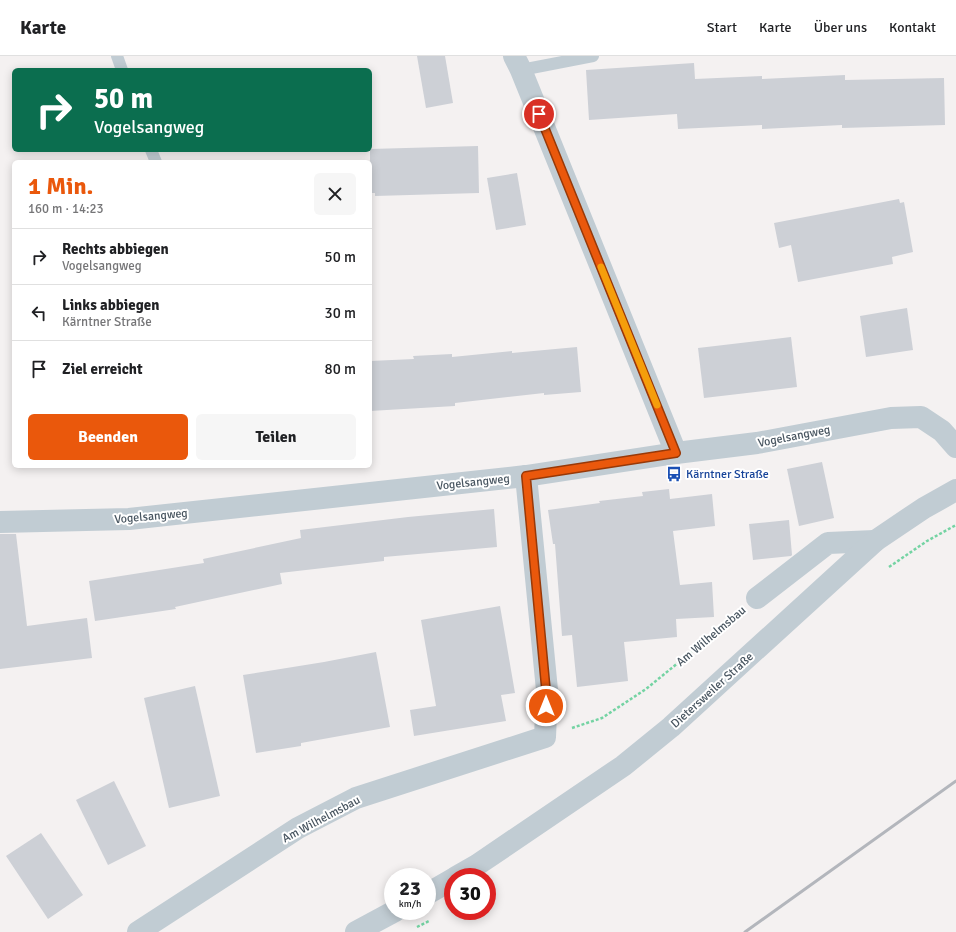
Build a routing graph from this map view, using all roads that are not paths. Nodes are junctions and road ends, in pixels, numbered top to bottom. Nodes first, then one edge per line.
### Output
1 (117, 56) edge
2 (593, 56) edge
3 (518, 63) edge
4 (121, 68) edge
5 (949, 426) edge
6 (956, 447) edge
7 (676, 453) junction
8 (526, 476) junction
9 (956, 490) edge
10 (0, 522) edge
11 (875, 541) junction
12 (756, 598) road end
13 (472, 868) edge
14 (384, 917) edge
15 (138, 932) edge
16 (356, 932) edge

1 - 4 lane
2 - 3 lane
3 - 7 street
5 - 6 street, Vogelsangweg
5 - 7 street, Vogelsangweg
7 - 8 street, Vogelsangweg
8 - 10 street, Vogelsangweg
8 - 15 street, Am Wilhelmsbau
9 - 11 street, Dietersweiler Straße
11 - 12 street, Am Wilhelmsbau
11 - 13 street, Dietersweiler Straße
14 - 16 street

